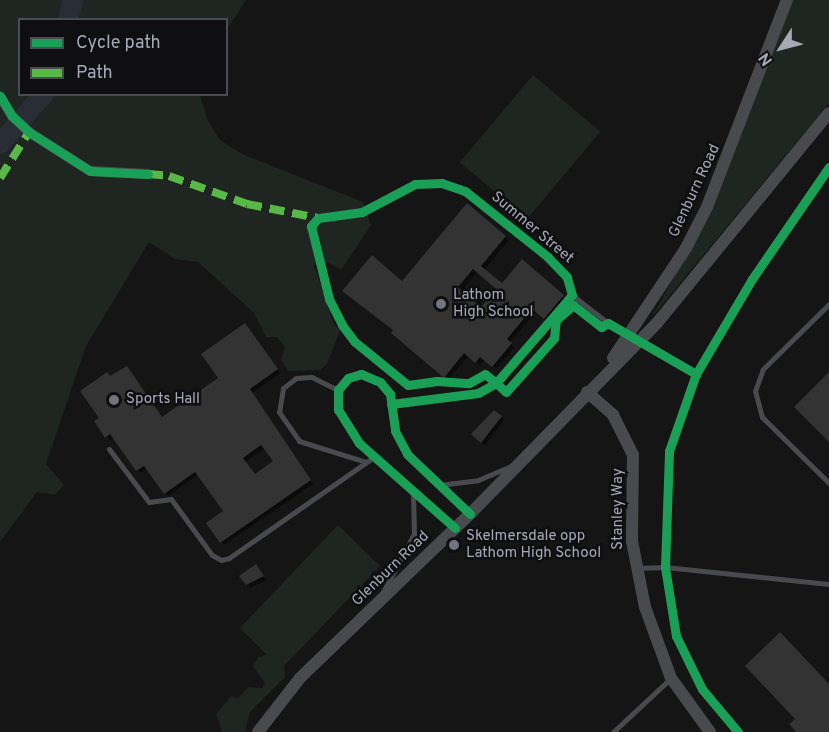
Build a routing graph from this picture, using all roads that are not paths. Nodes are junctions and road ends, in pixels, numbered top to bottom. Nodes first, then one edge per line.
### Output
1 (787, 0) edge
2 (0, 96) edge
3 (829, 113) edge
4 (148, 174) dead end
5 (318, 218) dead end
6 (572, 295) junction
7 (829, 304) edge
8 (608, 323) dead end
9 (600, 380) junction
10 (338, 390) junction
11 (587, 392) junction
12 (391, 404) junction
13 (109, 449) dead end
14 (375, 456) junction
15 (366, 462) junction
16 (521, 462) junction
17 (829, 483) edge
18 (439, 485) junction
19 (413, 493) junction
20 (470, 514) junction
21 (455, 528) junction
22 (635, 568) junction
23 (829, 584) edge
24 (377, 604) junction
25 (671, 678) junction
26 (258, 732) edge
27 (613, 732) edge
28 (710, 732) edge

1 - 9 street, Glenburn Road
2 - 4 street
3 - 9 street, Glenburn Road
5 - 6 lane, Summer Street
6 - 8 lane
6 - 12 lane
7 - 17 lane
9 - 11 street, Glenburn Road
10 - 12 lane
10 - 14 lane
10 - 15 lane
11 - 16 street, Glenburn Road
11 - 22 street, Stanley Way
12 - 18 lane
13 - 15 lane
14 - 15 lane
14 - 19 lane
16 - 18 lane
16 - 20 street, Glenburn Road
18 - 20 lane
19 - 21 lane
19 - 24 lane
20 - 21 street, Glenburn Road
21 - 24 street, Glenburn Road
22 - 23 lane
22 - 25 street, Stanley Way
24 - 26 street, Glenburn Road
25 - 27 lane
25 - 28 street, Stanley Way

